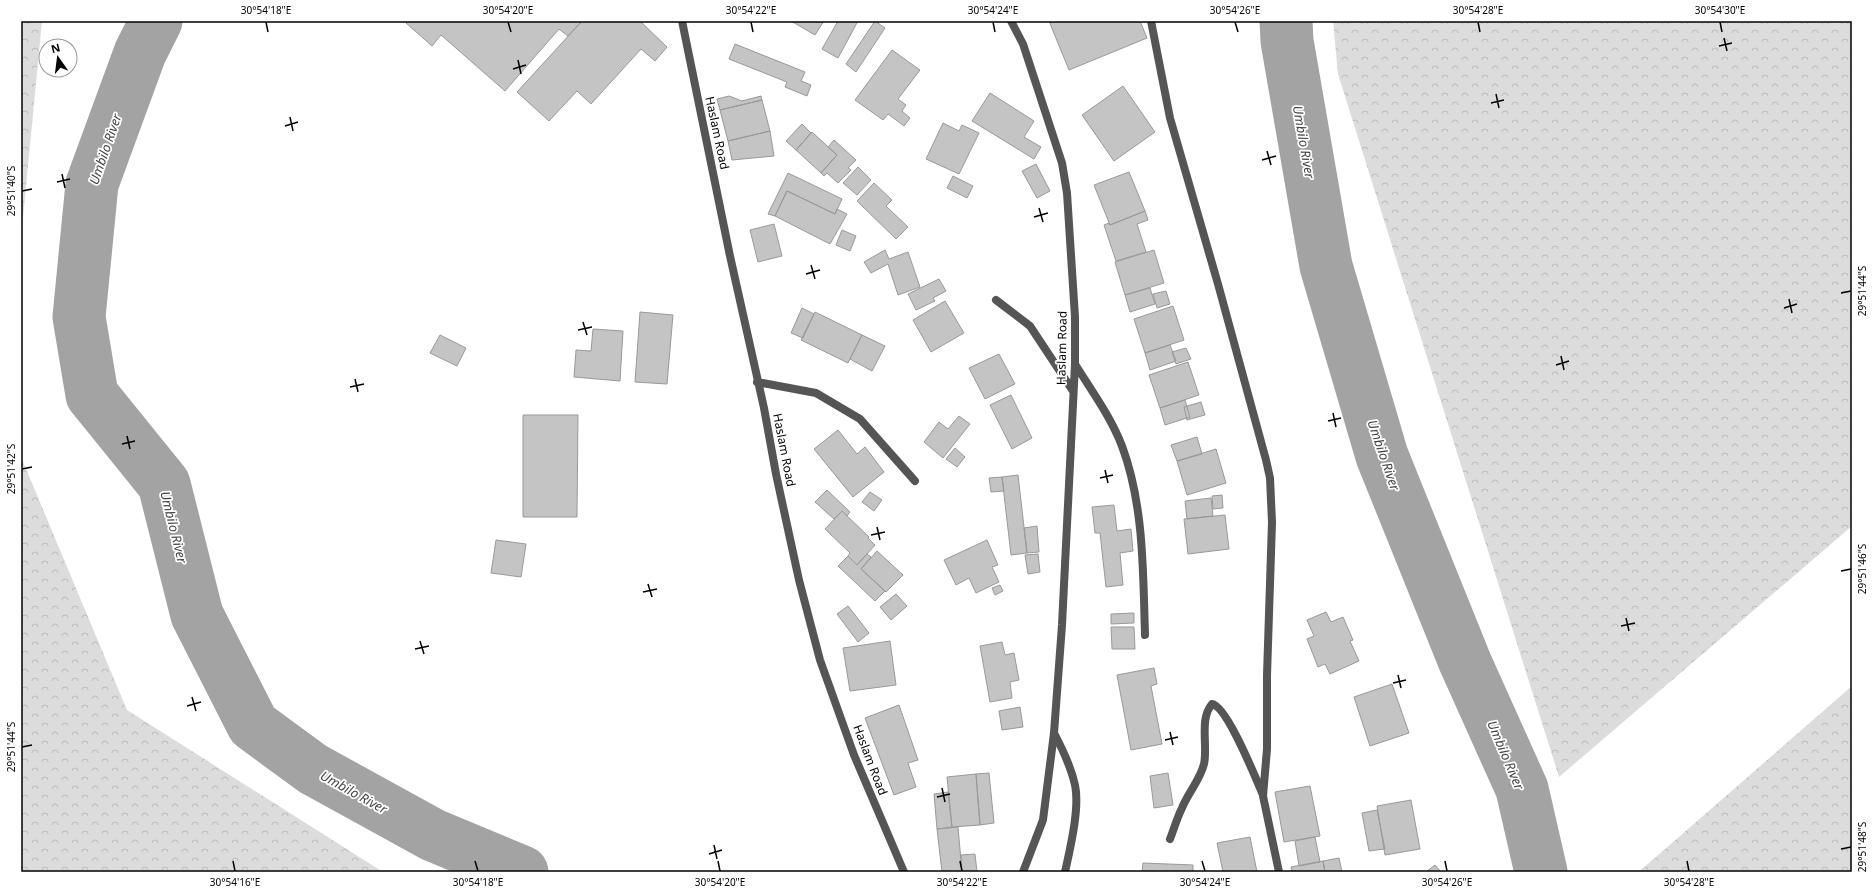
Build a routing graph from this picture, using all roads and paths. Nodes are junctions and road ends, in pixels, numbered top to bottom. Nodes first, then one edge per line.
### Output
1 (682, 21) edge
2 (1011, 21) edge
3 (1151, 21) edge
4 (996, 300) dead end
5 (1075, 364) junction
6 (758, 382) junction
7 (1073, 391) junction
8 (915, 481) dead end
9 (1145, 635) dead end
10 (1054, 733) junction
11 (1263, 796) junction
12 (1170, 840) dead end
13 (904, 872) edge
14 (1023, 872) edge
15 (1065, 872) edge
16 (1279, 872) edge

1 - 6 street, Haslam Road
2 - 5 street, Haslam Road
3 - 11 street
4 - 7 street
5 - 7 street, Haslam Road
5 - 9 street
6 - 8 street
6 - 13 street, Haslam Road
7 - 10 street, Haslam Road
10 - 14 street, Haslam Road
10 - 15 street
11 - 12 street
11 - 16 street

